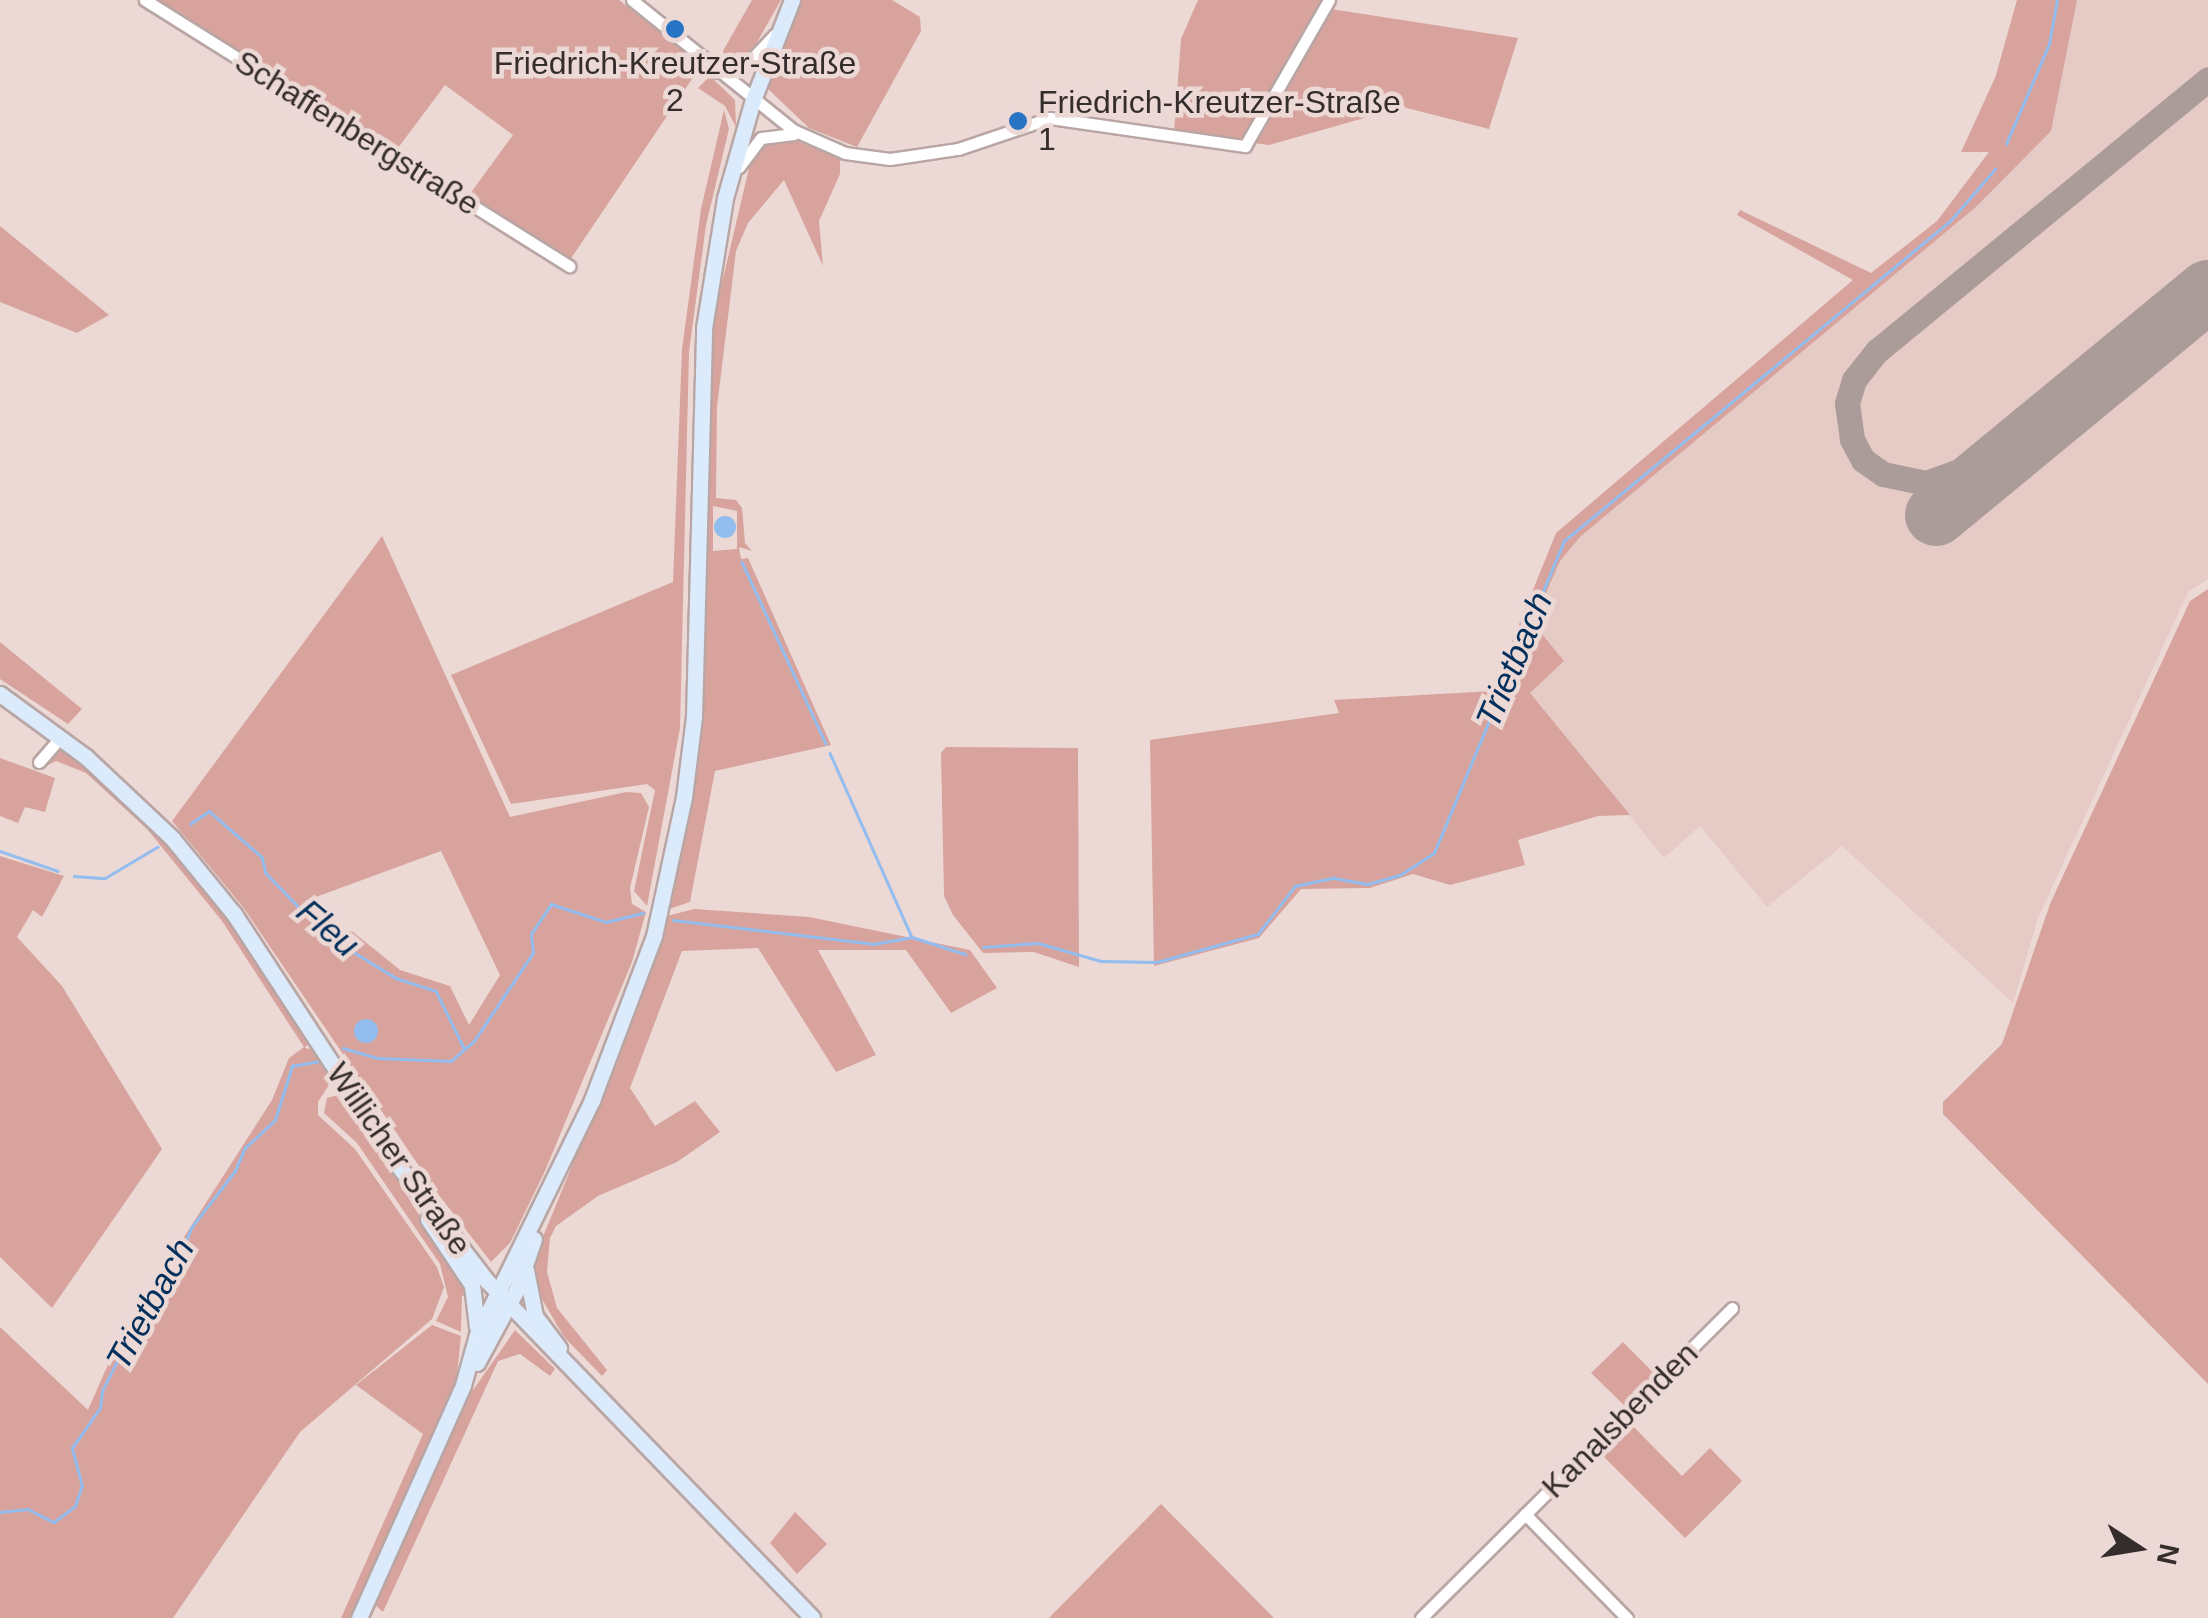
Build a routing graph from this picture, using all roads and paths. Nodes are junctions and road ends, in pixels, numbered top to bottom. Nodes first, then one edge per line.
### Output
1 (145, 0) edge
2 (632, 0) edge
3 (792, 0) edge
4 (1329, 0) edge
5 (778, 30) junction
6 (717, 72) junction
7 (753, 100) junction
8 (804, 136) junction
9 (726, 198) junction
10 (569, 266) dead end
11 (0, 694) edge
12 (61, 736) junction
13 (39, 762) dead end
14 (420, 1196) junction
15 (546, 1202) junction
16 (526, 1266) junction
17 (502, 1300) junction
18 (1732, 1308) dead end
19 (478, 1335) junction
20 (464, 1385) junction
21 (588, 1388) junction
22 (1526, 1514) junction
23 (360, 1618) edge
24 (812, 1618) edge
25 (1421, 1618) edge
26 (1627, 1618) edge

1 - 10 street, Schaffenbergstraße
2 - 6 street
3 - 5 main road
4 - 8 street
5 - 6 street
5 - 7 main road
6 - 7 street
7 - 8 street
7 - 9 main road
8 - 9 street
9 - 15 main road
11 - 12 main road, Willicher Straße
12 - 13 street
12 - 14 main road, Willicher Straße
14 - 17 main road, Willicher Straße
14 - 19 main road
15 - 16 main road
15 - 17 main road
16 - 17 main road
16 - 21 main road
17 - 19 main road
17 - 20 main road
17 - 21 main road, Willicher Straße
18 - 22 street, Kanalsbenden
19 - 20 main road
20 - 23 main road
21 - 24 main road, Willicher Straße
22 - 25 street
22 - 26 street, Kanalsbenden

